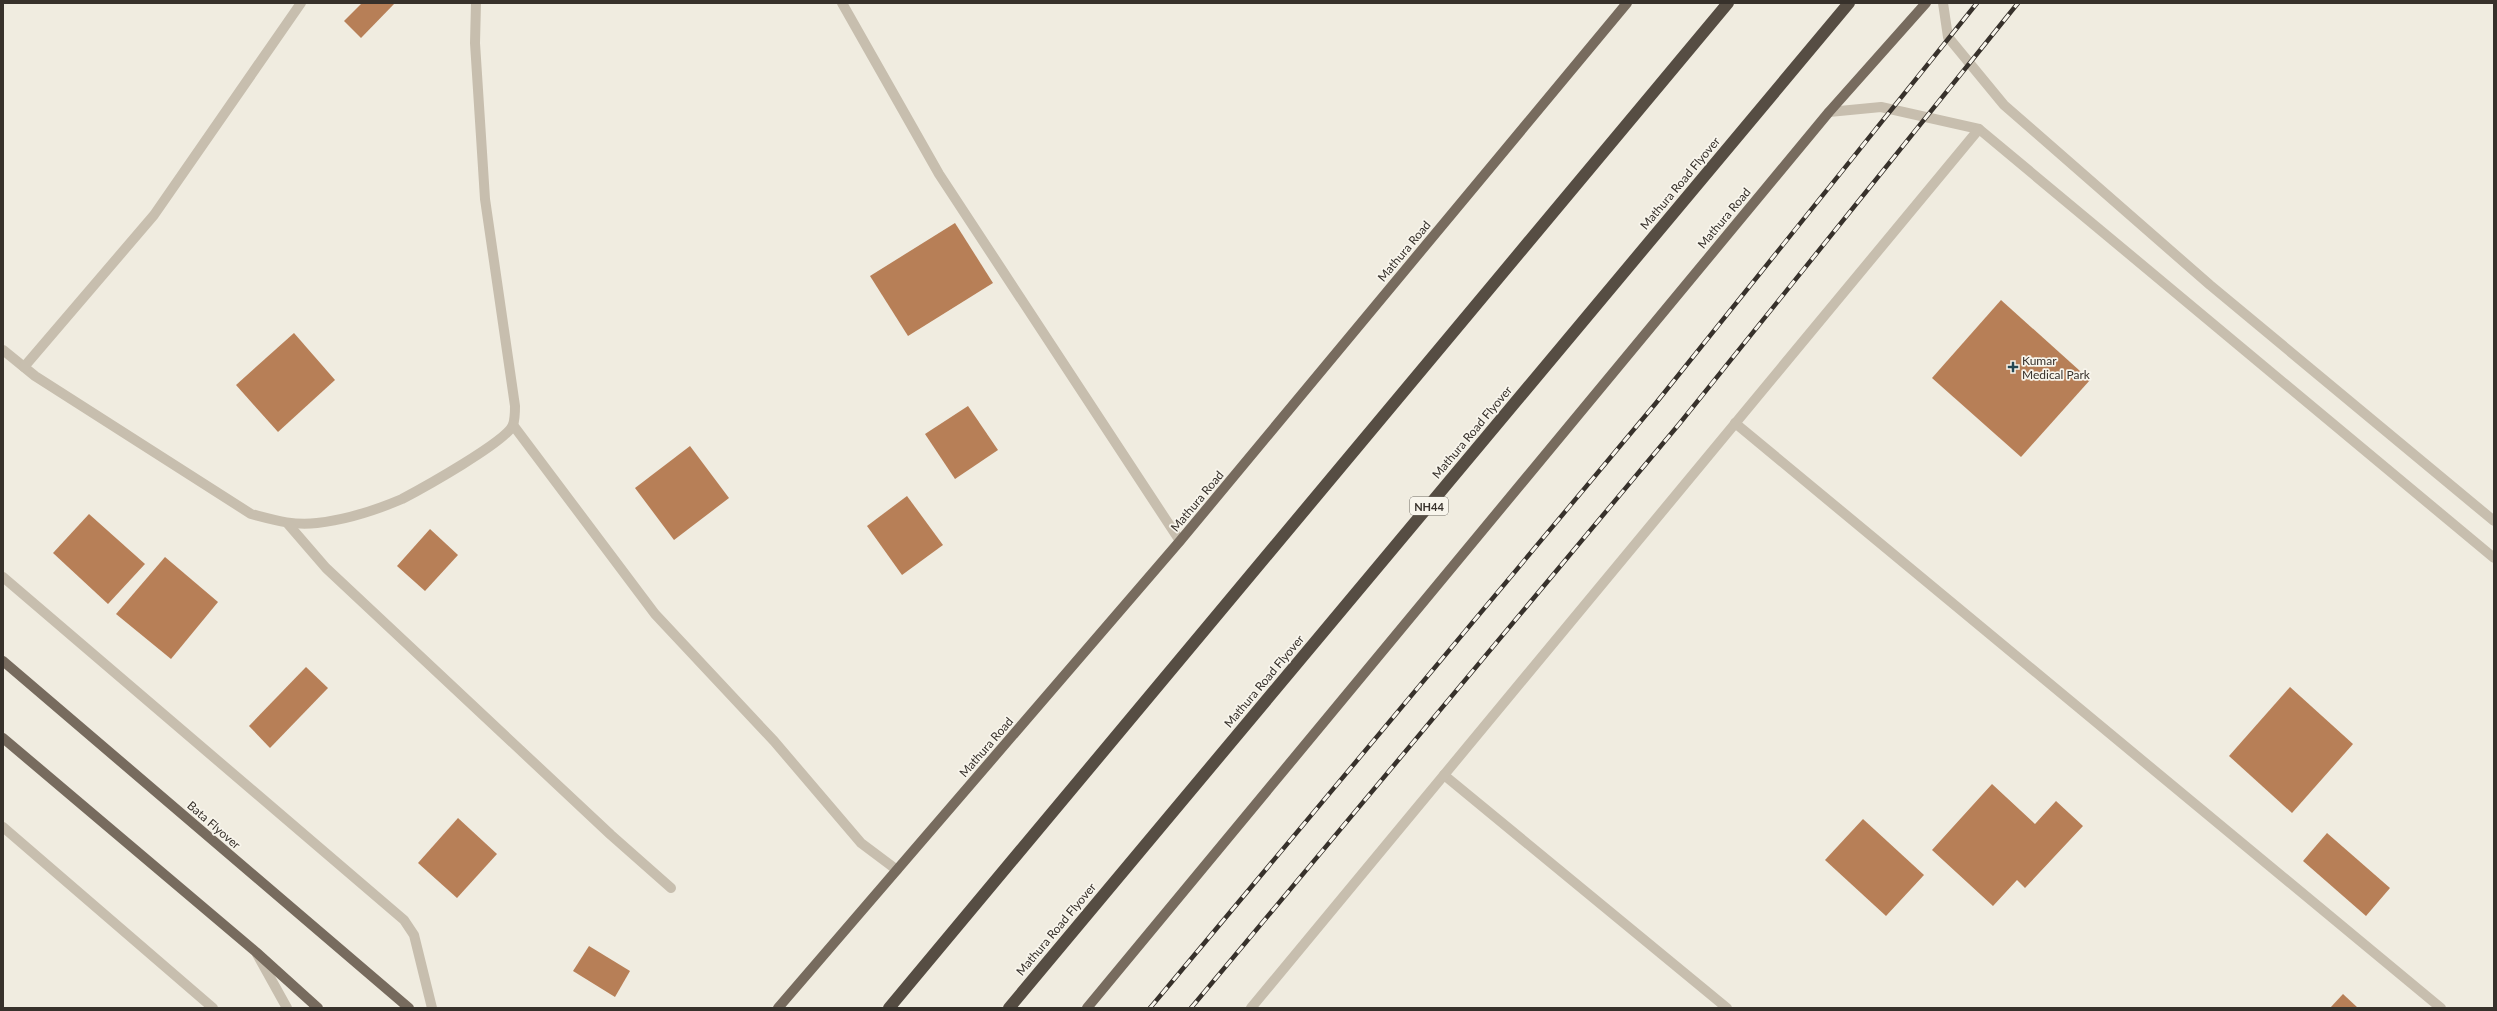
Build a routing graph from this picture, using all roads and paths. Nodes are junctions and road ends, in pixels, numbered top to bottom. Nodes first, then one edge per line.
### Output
1 (301, 3) edge
2 (476, 3) edge
3 (842, 3) edge
4 (1627, 3) edge
5 (1728, 3) edge
6 (1849, 3) edge
7 (1926, 3) edge
8 (1943, 3) edge
9 (1829, 112) junction
10 (1979, 129) junction
11 (3, 350) edge
12 (24, 367) junction
13 (1735, 423) junction
14 (513, 425) junction
15 (2494, 521) edge
16 (288, 524) junction
17 (1180, 541) junction
18 (2494, 557) edge
19 (3, 576) edge
20 (3, 661) edge
21 (3, 738) edge
22 (1444, 774) junction
23 (3, 827) edge
24 (896, 870) junction
25 (671, 888) dead end
26 (256, 952) junction
27 (214, 1008) edge
28 (287, 1008) edge
29 (318, 1008) edge
30 (409, 1008) edge
31 (432, 1008) edge
32 (778, 1008) edge
33 (889, 1008) edge
34 (1009, 1008) edge
35 (1087, 1008) edge
36 (1251, 1008) edge
37 (1727, 1008) edge
38 (2441, 1008) edge

1 - 12 street
2 - 14 street
3 - 17 street
4 - 17 main road, Mathura Road
5 - 33 highway
6 - 34 highway, Mathura Road Flyover / NH44
7 - 9 main road, Mathura Road
8 - 15 street
9 - 10 street
9 - 35 main road, Mathura Road
10 - 13 street
10 - 18 street
11 - 12 street
12 - 16 street
13 - 22 street
13 - 38 street
14 - 16 street
14 - 24 street
16 - 25 street
17 - 24 main road, Mathura Road
19 - 31 street
20 - 30 main road, Bata Flyover
21 - 26 main road
22 - 36 street
22 - 37 street
23 - 27 street
24 - 32 main road, Mathura Road
26 - 28 street
26 - 29 main road

